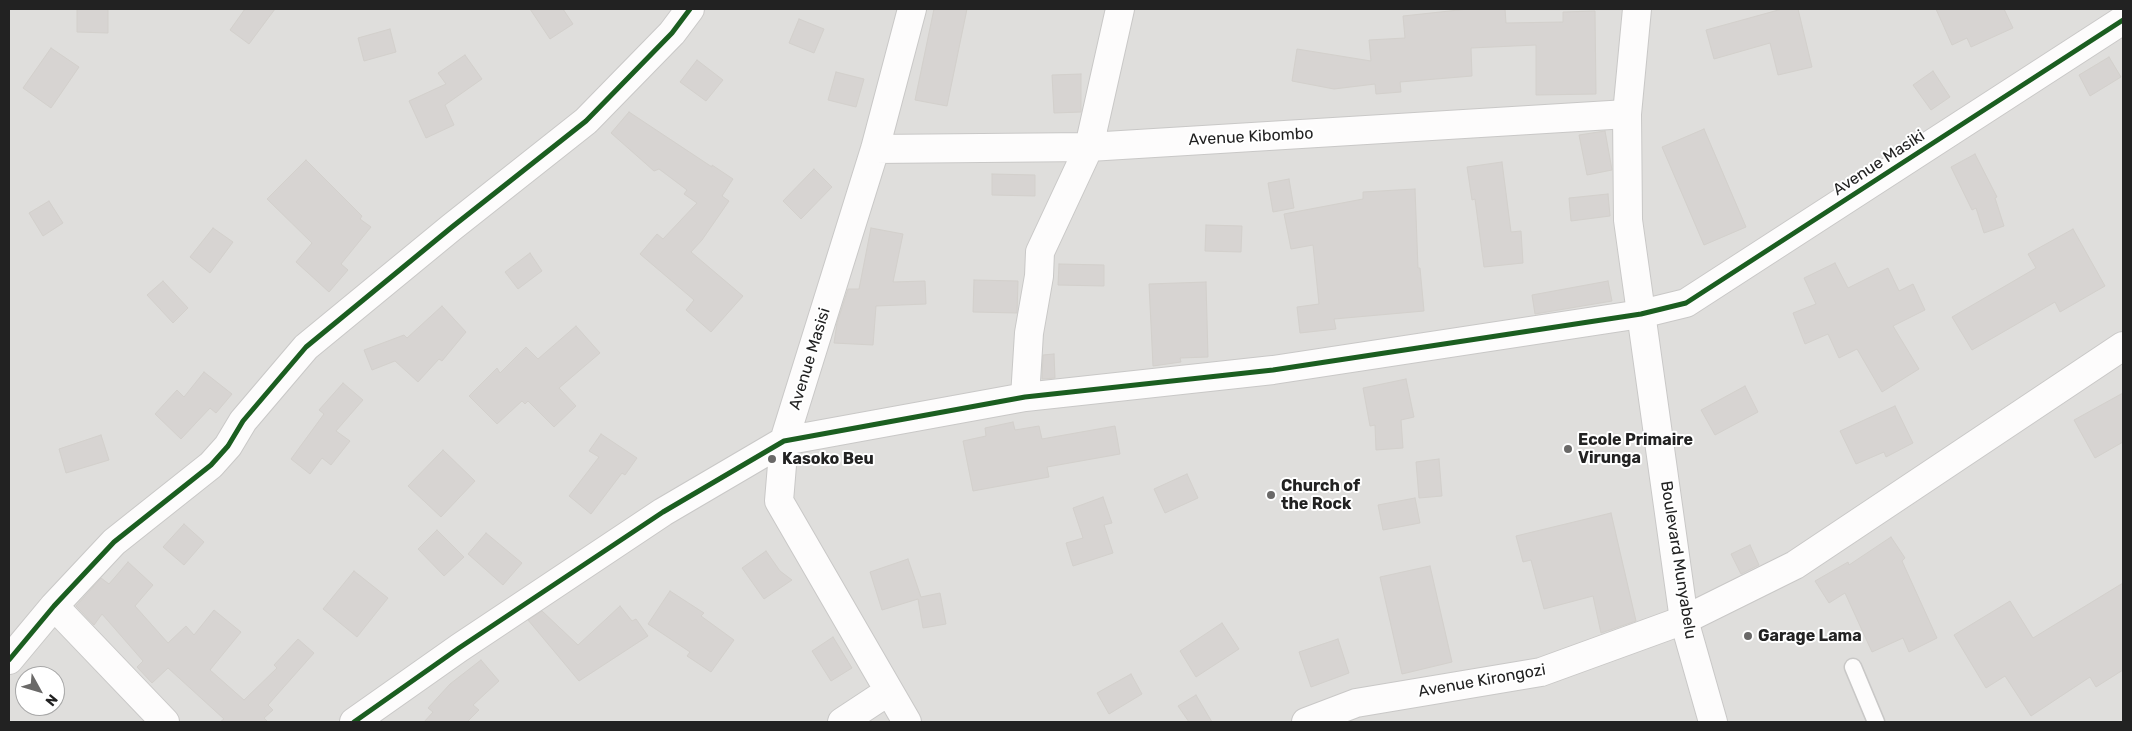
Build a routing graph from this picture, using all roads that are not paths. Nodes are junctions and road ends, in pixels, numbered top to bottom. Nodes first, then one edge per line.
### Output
1 (690, 9) edge
2 (912, 9) edge
3 (1120, 9) edge
4 (1636, 9) edge
5 (2119, 9) edge
6 (2123, 19) edge
7 (1627, 114) junction
8 (1089, 147) junction
9 (875, 149) junction
10 (1641, 314) junction
11 (2123, 346) edge
12 (1025, 396) junction
13 (784, 441) junction
14 (54, 606) junction
15 (1684, 620) junction
16 (9, 660) edge
17 (1853, 668) dead end
18 (889, 691) junction
19 (165, 722) edge
20 (354, 722) edge
21 (842, 722) edge
22 (907, 722) edge
23 (1306, 722) edge
24 (1713, 722) edge
25 (1876, 722) edge

1 - 14 street
2 - 9 street, Avenue Masisi
3 - 8 street
4 - 7 street, Boulevard Munyabelu
5 - 6 street
6 - 10 street, Avenue Masiki
7 - 8 street, Avenue Kibombo
7 - 10 street, Boulevard Munyabelu
8 - 9 street, Avenue Kibombo
8 - 12 street
9 - 13 street, Avenue Masisi
10 - 12 street, Avenue Masiki
10 - 15 street, Boulevard Munyabelu
11 - 15 street, Avenue Kirongozi
12 - 13 street, Avenue Masiki
13 - 18 street, Avenue Masisi
13 - 20 street, Avenue Masiki
14 - 16 street
14 - 19 street
15 - 23 street, Avenue Kirongozi
15 - 24 street, Boulevard Munyabelu
17 - 25 lane
18 - 21 street
18 - 22 street, Avenue Masisi

